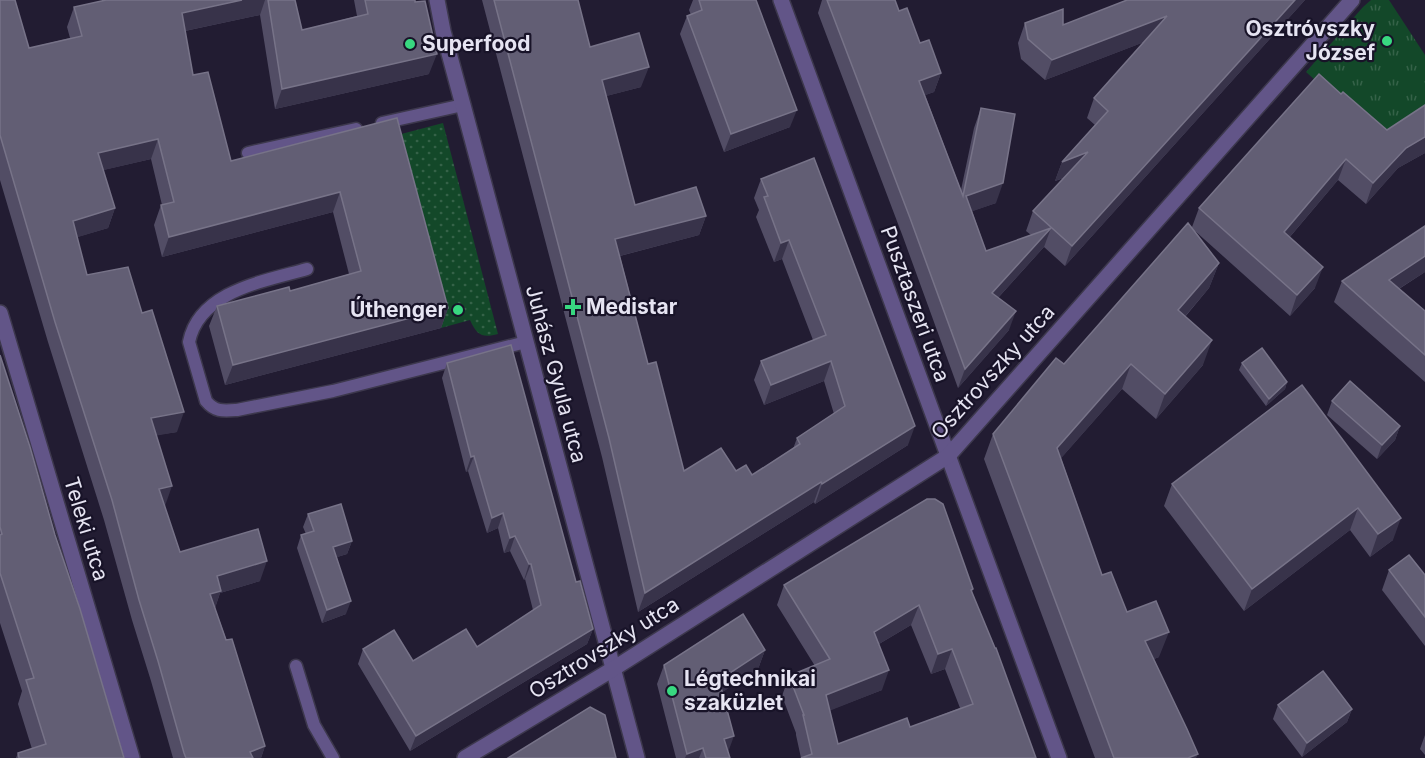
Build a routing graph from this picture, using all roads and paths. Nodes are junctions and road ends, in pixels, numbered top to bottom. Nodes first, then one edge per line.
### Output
1 (437, 0) edge
2 (782, 0) edge
3 (1352, 0) edge
4 (463, 105) junction
5 (249, 153) dead end
6 (307, 269) dead end
7 (0, 312) edge
8 (526, 342) junction
9 (948, 456) junction
10 (296, 666) dead end
11 (613, 669) junction
12 (132, 758) edge
13 (333, 758) edge
14 (465, 758) edge
15 (637, 758) edge
16 (1059, 758) edge

1 - 4 street, Juhász Gyula utca
2 - 9 street, Pusztaszeri utca
3 - 9 street, Osztrovszky utca
4 - 5 lane
4 - 8 street, Juhász Gyula utca
6 - 8 lane
7 - 12 street, Teleki utca
8 - 11 street, Juhász Gyula utca
9 - 11 street, Osztrovszky utca
9 - 16 street, Pusztaszeri utca
10 - 13 lane
11 - 14 street, Osztrovszky utca
11 - 15 street, Juhász Gyula utca

